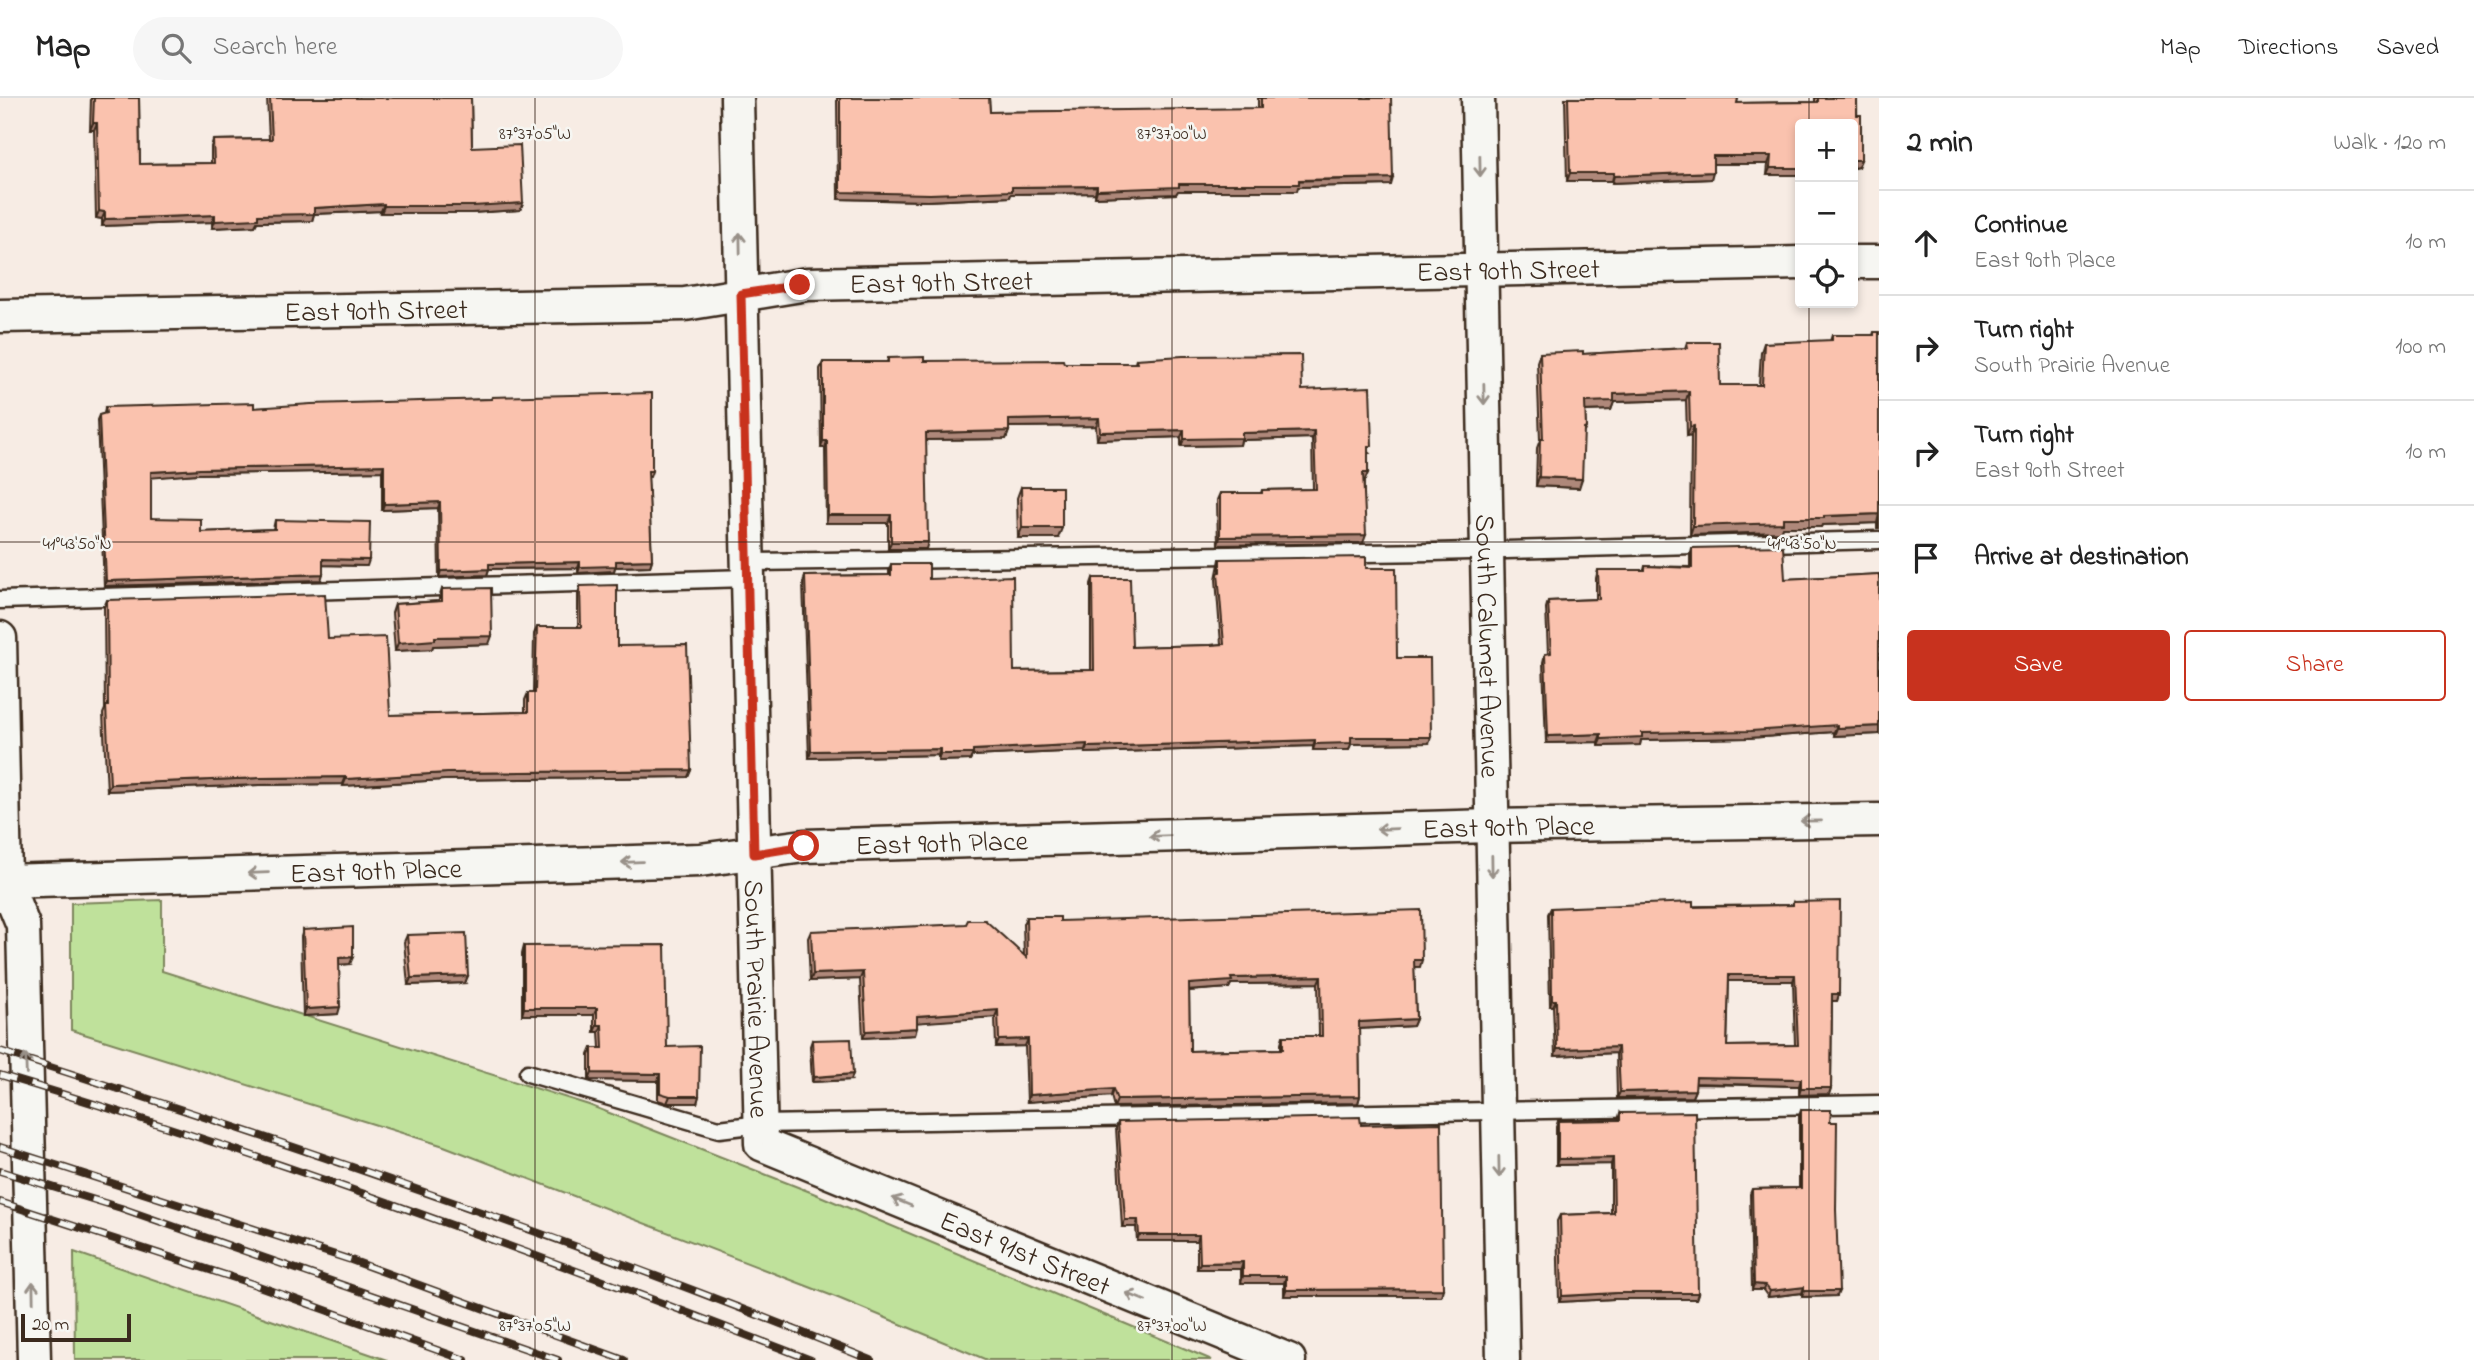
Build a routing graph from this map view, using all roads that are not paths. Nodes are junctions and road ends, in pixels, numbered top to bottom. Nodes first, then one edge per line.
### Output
1 (737, 98) edge
2 (1478, 98) edge
3 (1858, 262) edge
4 (1879, 262) edge
5 (1795, 263) edge
6 (1482, 270) junction
7 (741, 294) junction
8 (0, 316) edge
9 (1879, 540) edge
10 (1487, 551) junction
11 (747, 570) junction
12 (0, 600) edge
13 (0, 638) edge
14 (1879, 820) edge
15 (1491, 826) junction
16 (754, 854) junction
17 (2, 888) edge
18 (527, 1073) dead end
19 (1879, 1104) edge
20 (1498, 1110) junction
21 (761, 1134) junction
22 (34, 1360) edge
23 (1290, 1360) edge
24 (1503, 1360) edge

7 -> 1 street, South Prairie Avenue
2 -> 6 street, South Calumet Avenue
3 - 4 street
5 - 6 street, East 90th Street
6 - 7 street, East 90th Street
6 -> 10 street, South Calumet Avenue
7 - 8 street, East 90th Street
7 - 11 street, South Prairie Avenue
9 - 10 lane
10 - 11 lane
10 - 15 street, South Calumet Avenue
11 - 12 lane
11 - 16 street, South Prairie Avenue
13 - 17 street
14 -> 15 street, East 90th Place
15 -> 16 street, East 90th Place
15 -> 20 street, South Calumet Avenue
16 -> 17 street, East 90th Place
16 - 21 street, South Prairie Avenue
22 -> 17 street
18 - 21 lane
19 - 20 lane
20 - 21 lane
20 -> 24 street, South Calumet Avenue
23 -> 21 street, East 91st Street

